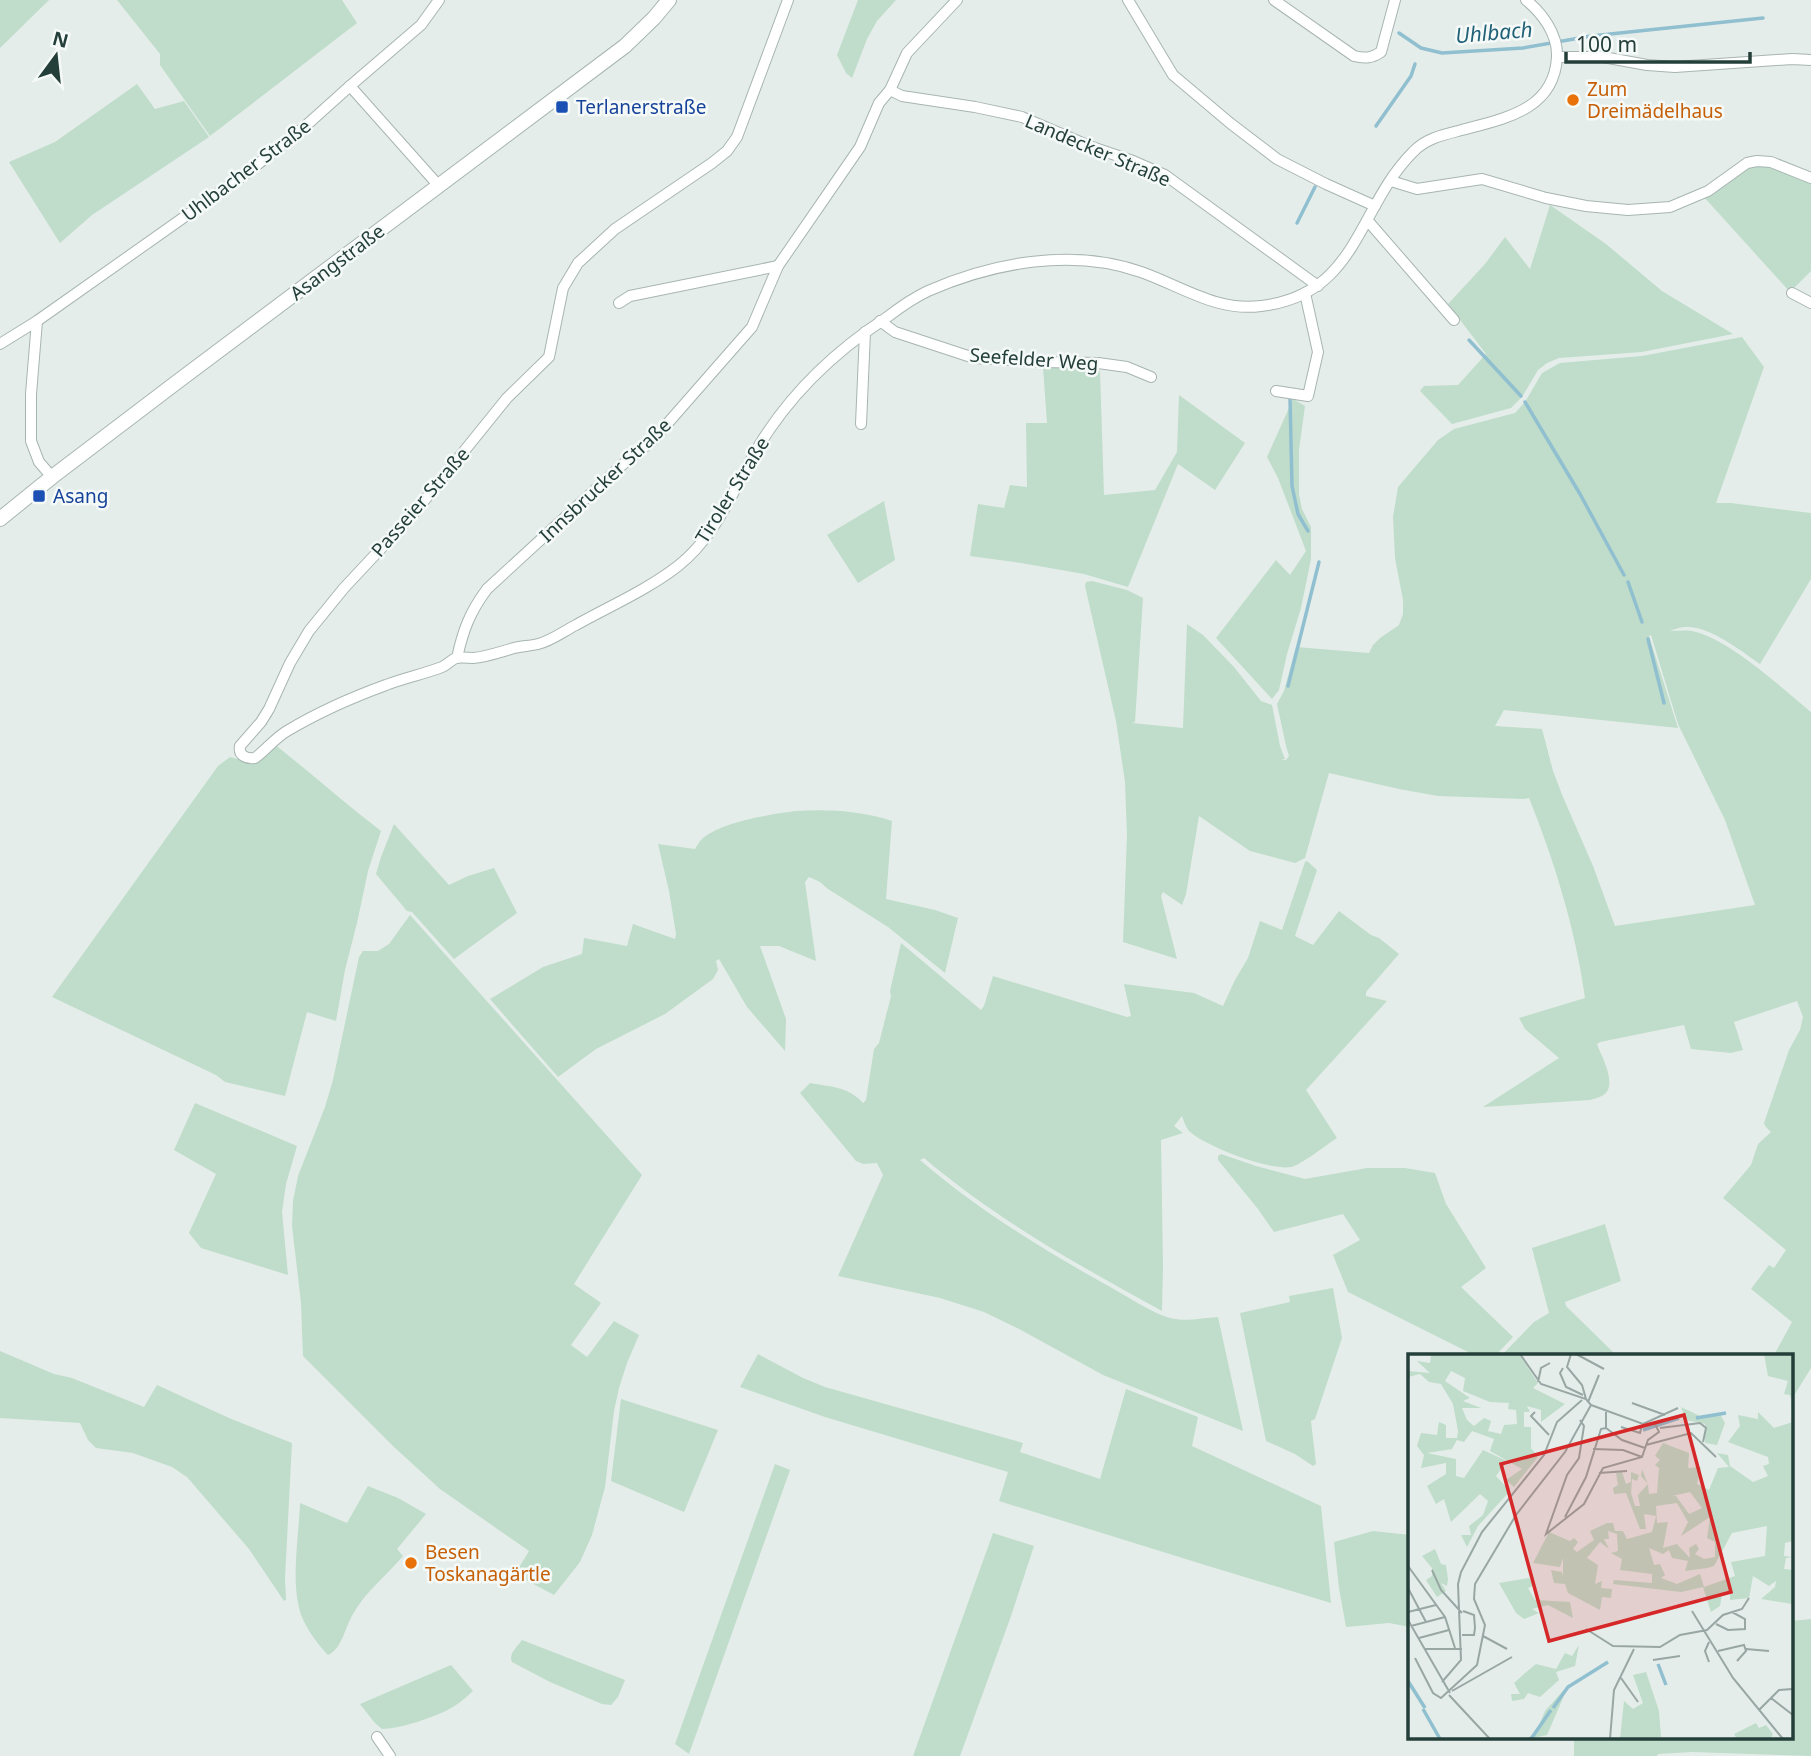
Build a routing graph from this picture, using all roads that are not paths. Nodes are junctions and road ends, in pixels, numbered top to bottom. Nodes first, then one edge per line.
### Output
1 (439, 0) edge
2 (669, 0) edge
3 (788, 0) edge
4 (957, 0) edge
5 (1128, 0) edge
6 (1274, 0) edge
7 (1395, 0) edge
8 (1526, 0) edge
9 (1557, 53) junction
10 (1811, 60) edge
11 (350, 86) junction
12 (890, 90) junction
13 (1811, 178) edge
14 (1391, 181) junction
15 (439, 186) junction
16 (1375, 206) junction
17 (1368, 221) junction
18 (778, 266) junction
19 (1318, 286) junction
20 (1305, 293) junction
21 (1793, 293) dead end
22 (619, 303) dead end
23 (1811, 303) edge
24 (1454, 320) dead end
25 (37, 321) junction
26 (880, 321) junction
27 (865, 332) junction
28 (0, 344) edge
29 (1151, 377) dead end
30 (1276, 391) dead end
31 (861, 425) dead end
32 (52, 477) junction
33 (0, 519) edge
34 (542, 643) joint
35 (457, 658) junction
36 (377, 1737) dead end
37 (390, 1756) edge

1 - 11 street, Uhlbacher Straße
2 - 15 street, Asangstraße
3 - 35 street, Passeier Straße
4 - 12 street, Innsbrucker Straße
5 - 16 street
6 - 7 street
8 - 9 street
9 - 10 street
9 - 14 street, Tiroler Straße
11 - 15 street
11 - 25 street, Uhlbacher Straße
12 - 18 street, Innsbrucker Straße
12 - 19 street, Landecker Straße
13 - 14 street
14 - 16 street, Tiroler Straße
15 - 32 street, Asangstraße
16 - 17 street, Tiroler Straße
17 - 19 street, Tiroler Straße
17 - 24 street
18 - 22 street
18 - 35 street, Innsbrucker Straße
19 - 20 street, Tiroler Straße
20 - 26 street, Tiroler Straße
20 - 30 street
21 - 23 street
25 - 28 street, Uhlbacher Straße
25 - 32 street
26 - 27 street, Tiroler Straße
26 - 29 street, Seefelder Weg
27 - 31 street
27 - 34 street, Tiroler Straße
32 - 33 street, Asangstraße
34 - 35 street, Passeier Straße
36 - 37 street

